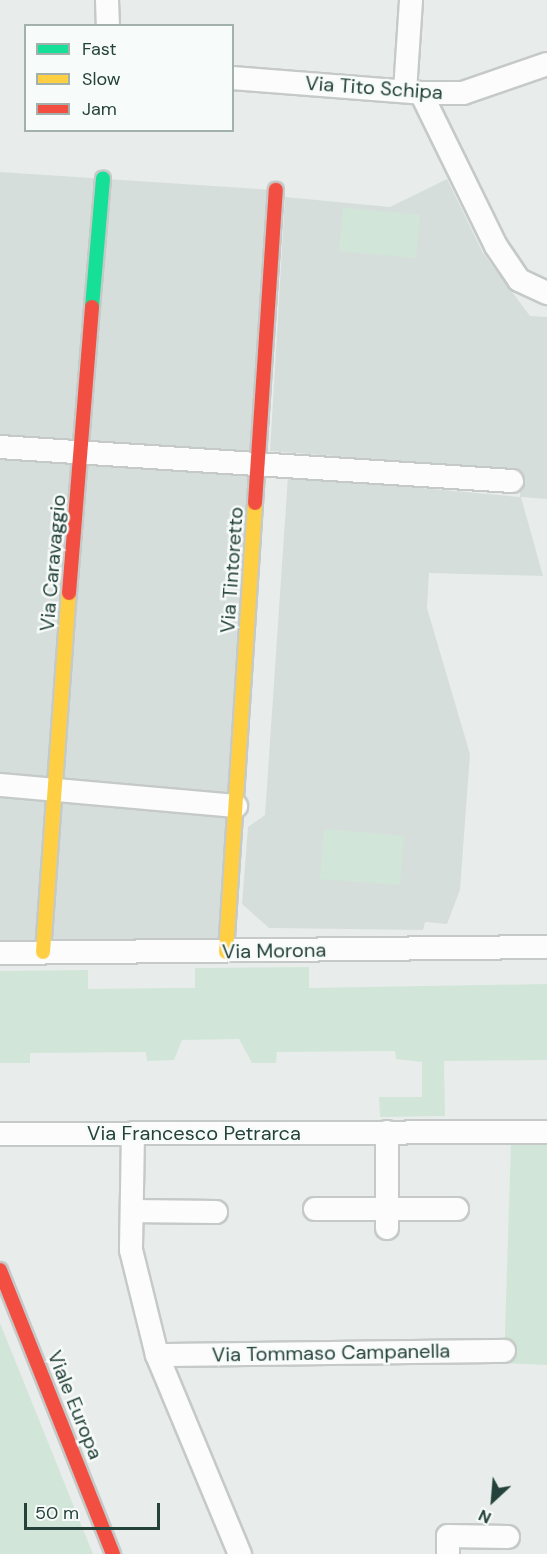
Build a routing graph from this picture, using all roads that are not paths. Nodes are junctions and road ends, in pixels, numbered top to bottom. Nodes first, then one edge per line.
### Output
1 (107, 0) edge
2 (411, 0) edge
3 (108, 24) edge
4 (547, 64) edge
5 (234, 78) edge
6 (413, 92) junction
7 (103, 178) dead end
8 (276, 190) dead end
9 (547, 292) edge
10 (0, 447) edge
11 (82, 452) junction
12 (259, 464) junction
13 (512, 481) dead end
14 (0, 785) edge
15 (53, 789) junction
16 (236, 806) junction
17 (547, 947) edge
18 (43, 951) junction
19 (226, 952) junction
20 (0, 953) edge
21 (387, 1132) junction
22 (547, 1132) edge
23 (133, 1133) junction
24 (0, 1134) edge
25 (315, 1209) dead end
26 (457, 1209) dead end
27 (132, 1211) junction
28 (216, 1212) dead end
29 (388, 1218) junction
30 (0, 1270) edge
31 (504, 1351) dead end
32 (158, 1355) junction
33 (508, 1537) dead end
34 (113, 1554) edge
35 (240, 1554) edge
36 (448, 1554) edge

1 - 3 street
2 - 6 street
4 - 6 street, Via Tito Schipa
5 - 6 street, Via Tito Schipa
6 - 9 street
7 - 11 street, Via Caravaggio
8 - 12 street, Via Tintoretto
10 - 11 street
11 - 12 street
11 - 15 street, Via Caravaggio
12 - 13 street
12 - 16 street, Via Tintoretto
14 - 15 street
15 - 16 street
15 - 18 street, Via Caravaggio
16 - 19 street, Via Tintoretto
17 - 19 street, Via Morona
18 - 19 street, Via Morona
18 - 20 street, Via Morona
21 - 22 street, Via Francesco Petrarca
21 - 23 street, Via Francesco Petrarca
21 - 29 street
23 - 24 street, Via Francesco Petrarca
23 - 27 street
25 - 29 street
26 - 29 street
27 - 28 street
27 - 32 street
30 - 34 street, Viale Europa
31 - 32 street, Via Tommaso Campanella
32 - 35 street
33 - 36 street

